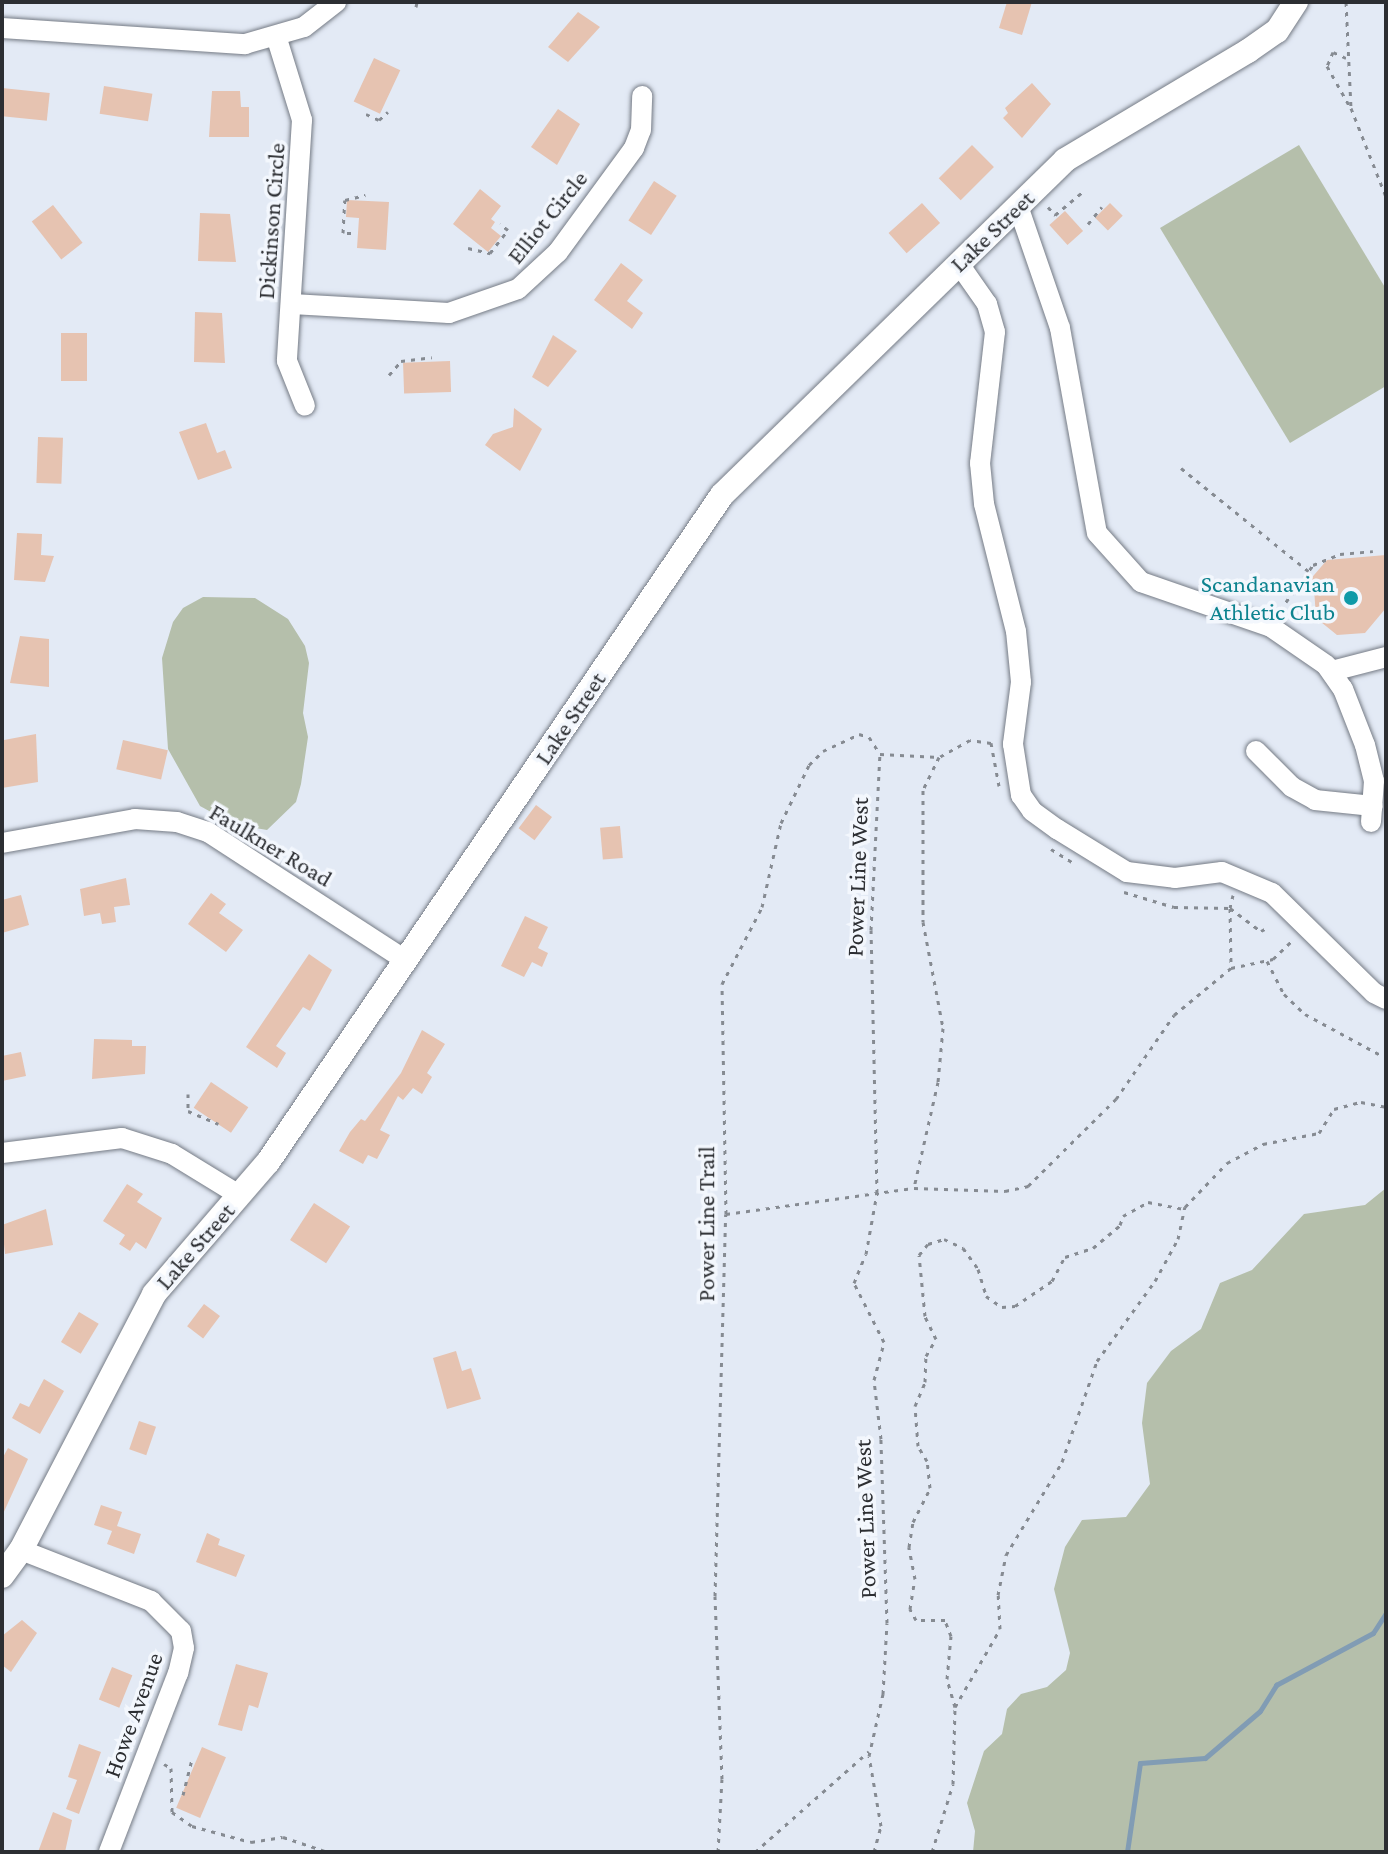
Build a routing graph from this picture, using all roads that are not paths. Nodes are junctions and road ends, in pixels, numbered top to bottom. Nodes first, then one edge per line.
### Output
1 (336, 2) edge
2 (1296, 2) edge
3 (2, 28) edge
4 (277, 39) junction
5 (642, 96) dead end
6 (1026, 198) junction
7 (959, 264) junction
8 (292, 304) junction
9 (305, 406) dead end
10 (1386, 657) edge
11 (1332, 671) junction
12 (1256, 751) dead end
13 (2, 843) edge
14 (405, 960) junction
15 (1386, 999) edge
16 (2, 1153) edge
17 (239, 1195) junction
18 (21, 1550) junction
19 (2, 1576) edge
20 (109, 1852) edge

1 - 4 street
2 - 6 main road, Lake Street
3 - 4 street
4 - 8 street, Dickinson Circle
5 - 8 street, Elliot Circle
6 - 7 main road, Lake Street
6 - 11 street
7 - 14 main road, Lake Street
7 - 15 street
8 - 9 street, Dickinson Circle
10 - 11 street
11 - 12 street
13 - 14 street, Faulkner Road
14 - 17 main road, Lake Street
16 - 17 street
17 - 18 main road, Lake Street
18 - 19 main road, Lake Street
18 - 20 street, Howe Avenue

